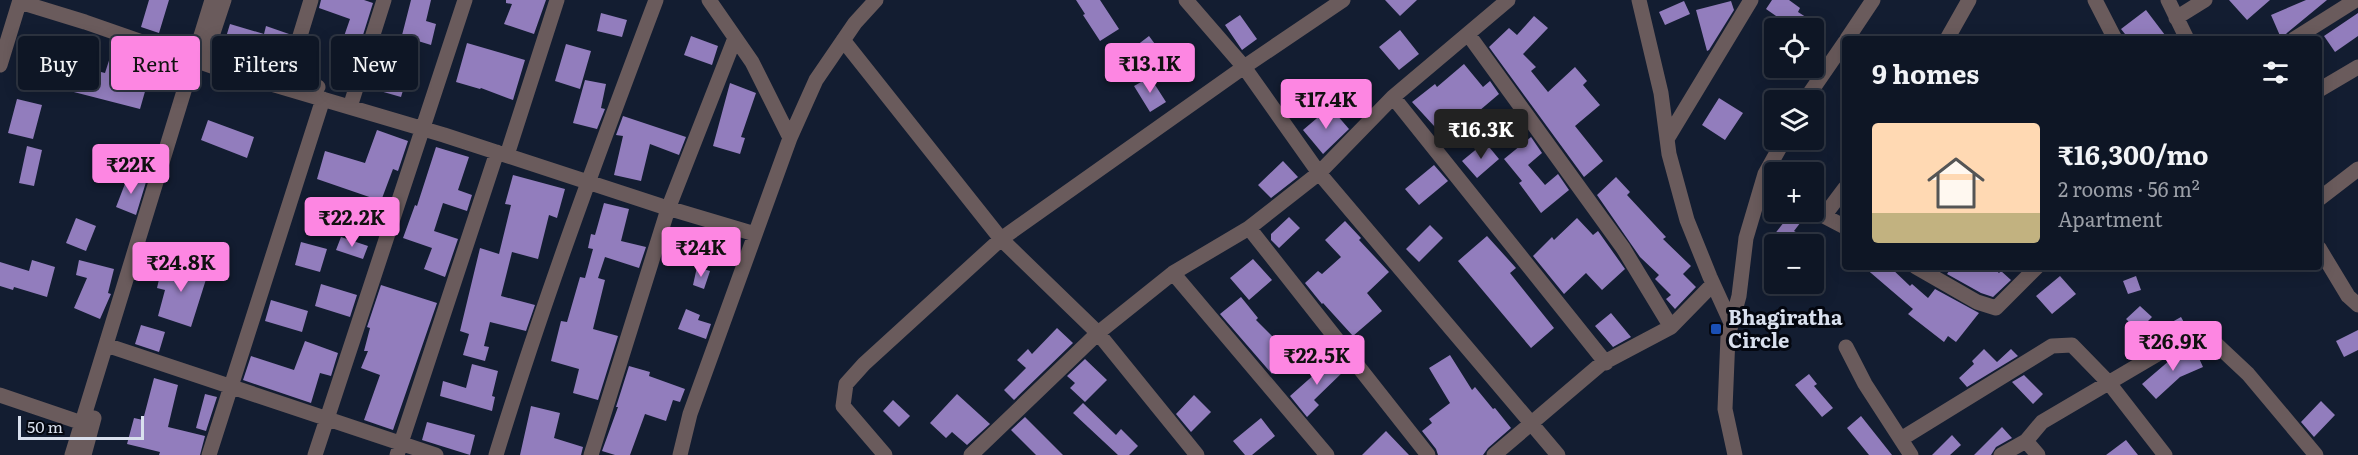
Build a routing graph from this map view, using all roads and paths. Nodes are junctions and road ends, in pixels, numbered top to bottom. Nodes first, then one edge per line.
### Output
1 (212, 0) edge
2 (224, 0) edge
3 (311, 0) edge
4 (384, 0) edge
5 (465, 0) edge
6 (557, 0) edge
7 (656, 0) edge
8 (709, 0) edge
9 (876, 0) edge
10 (1186, 0) edge
11 (1343, 0) edge
12 (1509, 0) edge
13 (1639, 0) edge
14 (1751, 0) edge
15 (1873, 0) edge
16 (1970, 0) edge
17 (2095, 0) edge
18 (2168, 0) edge
19 (2205, 0) edge
20 (2356, 0) edge
21 (20, 1) edge
22 (2176, 18) junction
23 (1468, 34) junction
24 (132, 36) edge
25 (300, 36) edge
26 (1849, 36) edge
27 (1949, 36) edge
28 (2113, 36) edge
29 (2185, 36) edge
30 (2299, 36) edge
31 (735, 38) junction
32 (843, 40) junction
33 (1842, 47) edge
34 (200, 56) junction
35 (212, 60) edge
36 (0, 65) edge
37 (1244, 67) junction
38 (2358, 67) edge
39 (2322, 88) edge
40 (190, 90) edge
41 (303, 90) edge
42 (311, 90) edge
43 (1812, 90) edge
44 (1393, 97) junction
45 (322, 99) junction
46 (351, 103) junction
47 (423, 124) junction
48 (790, 138) junction
49 (1667, 139) junction
50 (504, 152) junction
51 (2358, 169) edge
52 (1319, 173) junction
53 (589, 178) junction
54 (1842, 191) edge
55 (1764, 197) edge
56 (2322, 197) edge
57 (670, 205) junction
58 (1824, 208) edge
59 (1824, 216) edge
60 (1842, 225) edge
61 (1249, 228) junction
62 (757, 229) junction
63 (1001, 239) junction
64 (2322, 253) edge
65 (1921, 270) edge
66 (2034, 270) edge
67 (1173, 273) junction
68 (1713, 284) junction
69 (2358, 305) edge
70 (1731, 323) junction
71 (1671, 327) junction
72 (1098, 333) junction
73 (111, 346) junction
74 (1846, 346) dead end
75 (1606, 363) junction
76 (2109, 383) junction
77 (231, 386) junction
78 (0, 395) edge
79 (327, 418) junction
80 (87, 425) junction
81 (1531, 425) junction
82 (1901, 439) junction
83 (2026, 441) junction
84 (399, 449) edge
85 (1193, 450) edge
86 (72, 455) edge
87 (84, 455) edge
88 (209, 455) edge
89 (315, 455) edge
90 (436, 455) edge
91 (496, 455) edge
92 (591, 455) edge
93 (680, 455) edge
94 (885, 455) edge
95 (971, 455) edge
96 (1176, 455) edge
97 (1327, 455) edge
98 (1428, 455) edge
99 (1494, 455) edge
100 (1558, 455) edge
101 (1735, 455) edge
102 (1911, 455) edge
103 (2001, 455) edge
104 (2038, 455) edge
105 (2165, 455) edge
106 (2316, 455) edge

1 - 34 street
2 - 34 street
3 - 25 street
4 - 46 street
5 - 47 street
6 - 50 street
7 - 53 street
8 - 31 street
9 - 32 street
10 - 37 street
11 - 37 street
12 - 23 street
13 - 49 street
14 - 49 street
15 - 26 street
16 - 27 street
17 - 28 street
18 - 22 street
19 - 22 street
20 - 30 street
21 - 24 street
21 - 36 street
22 - 29 street
23 - 44 street
23 - 71 street
31 - 48 street
31 - 57 street
32 - 48 street
32 - 63 street
33 - 43 street
34 - 35 street
37 - 52 street
37 - 63 street
38 - 39 street
40 - 73 street
41 - 45 street
42 - 46 street
44 - 52 street
44 - 75 street
45 - 46 street
45 - 77 street
46 - 47 street
47 - 50 street
47 - 79 street
48 - 62 street
49 - 68 street
50 - 53 street
50 - 84 street
51 - 56 street
52 - 61 street
52 - 81 street
53 - 57 street
53 - 91 street
54 - 58 street
55 - 70 street
57 - 62 street
57 - 92 street
59 - 60 street
61 - 67 street
61 - 98 street
62 - 93 street
63 - 72 street
63 - 94 street
64 - 69 street
65 - 66 street
67 - 72 street
67 - 97 street
68 - 70 street
68 - 71 street
70 - 101 street
71 - 75 street
72 - 85 street
72 - 95 street
73 - 77 street
73 - 80 street
74 - 82 street
75 - 81 street
76 - 82 street
76 - 83 street
76 - 105 street
76 - 106 street
77 - 79 street
77 - 88 street
78 - 80 street
79 - 84 street
79 - 89 street
80 - 86 street
80 - 87 street
81 - 99 street
81 - 100 street
82 - 102 street
83 - 103 street
83 - 104 street
84 - 90 street
85 - 96 street

